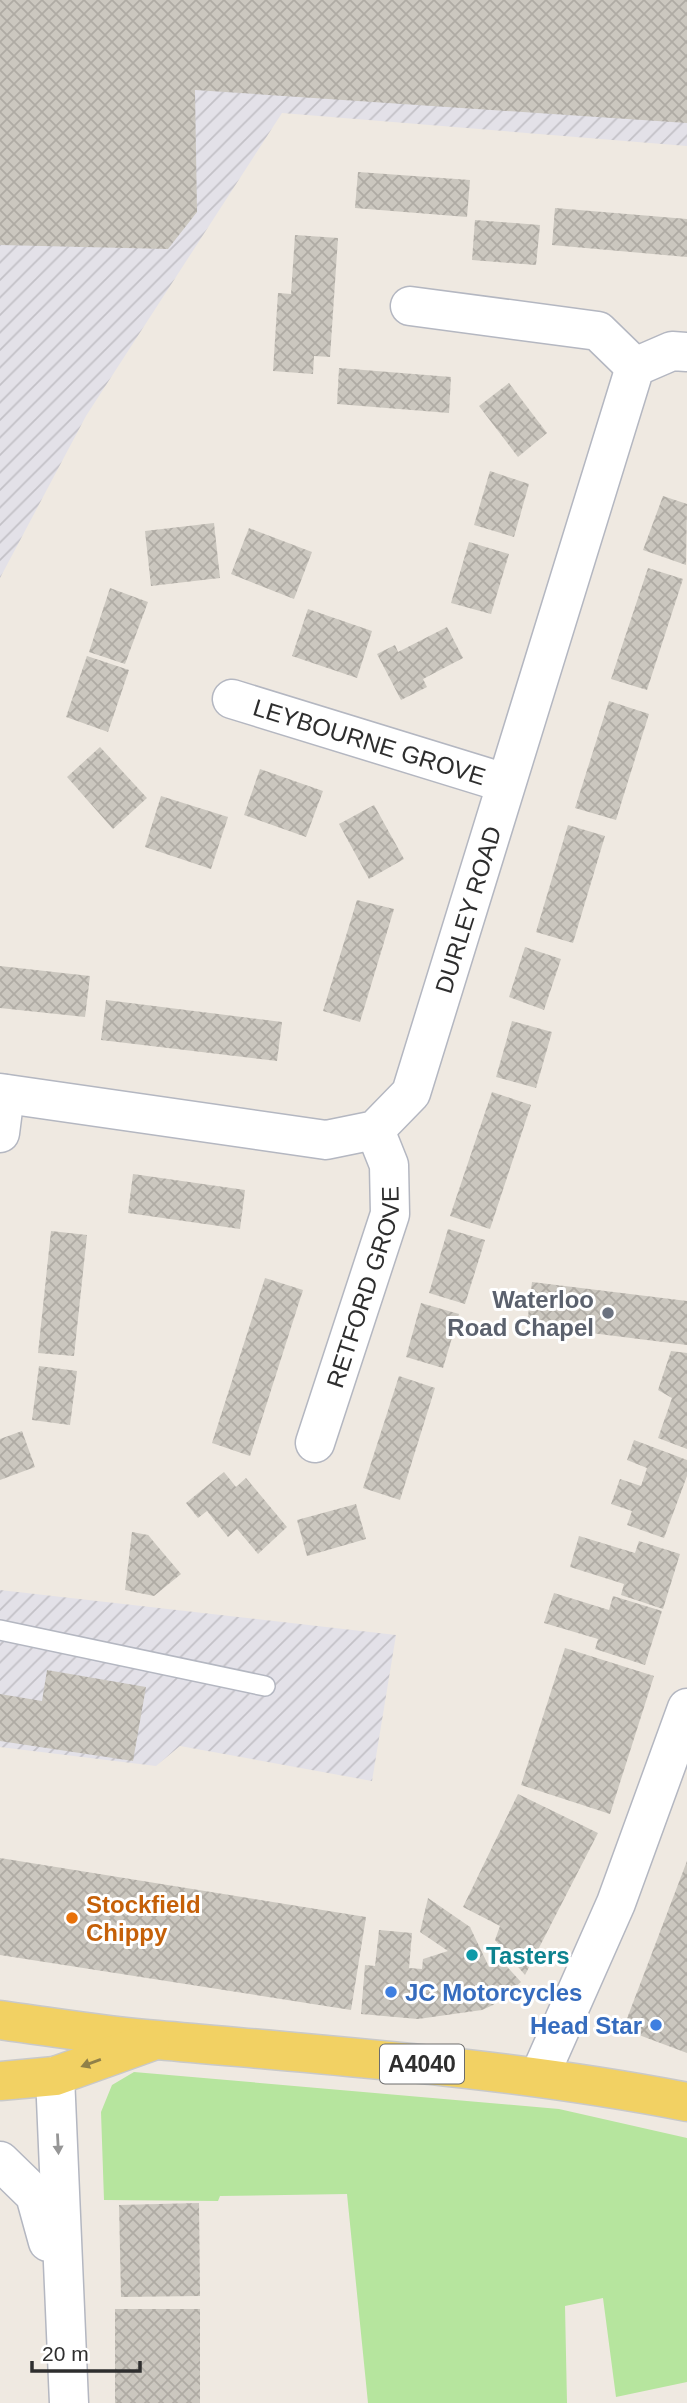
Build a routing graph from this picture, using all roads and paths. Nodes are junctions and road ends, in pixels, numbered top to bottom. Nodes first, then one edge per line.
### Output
1 (410, 306) dead end
2 (687, 352) edge
3 (635, 367) junction
4 (232, 699) dead end
5 (505, 783) junction
6 (2, 1093) edge
7 (375, 1130) junction
8 (0, 1133) edge
9 (315, 1443) dead end
10 (0, 1630) edge
11 (265, 1686) dead end
12 (687, 1708) edge
13 (0, 2020) edge
14 (0, 2040) edge
15 (156, 2040) junction
16 (55, 2076) junction
17 (539, 2077) junction
18 (0, 2081) edge
19 (687, 2102) edge
20 (0, 2161) edge
21 (66, 2305) junction
22 (69, 2403) edge

1 - 3 street
2 - 3 street
3 - 5 street, DURLEY ROAD
4 - 5 street, LEYBOURNE GROVE
5 - 7 street, DURLEY ROAD
6 - 7 street
6 - 8 street
7 - 9 street, RETFORD GROVE
10 - 11 lane
12 - 17 street
13 - 15 main road, A4040
14 - 16 main road
15 -> 16 main road, A4040
15 - 17 main road, A4040
16 - 18 main road, A4040
16 -> 21 street
17 - 19 main road, A4040
20 - 21 street
21 - 22 street

